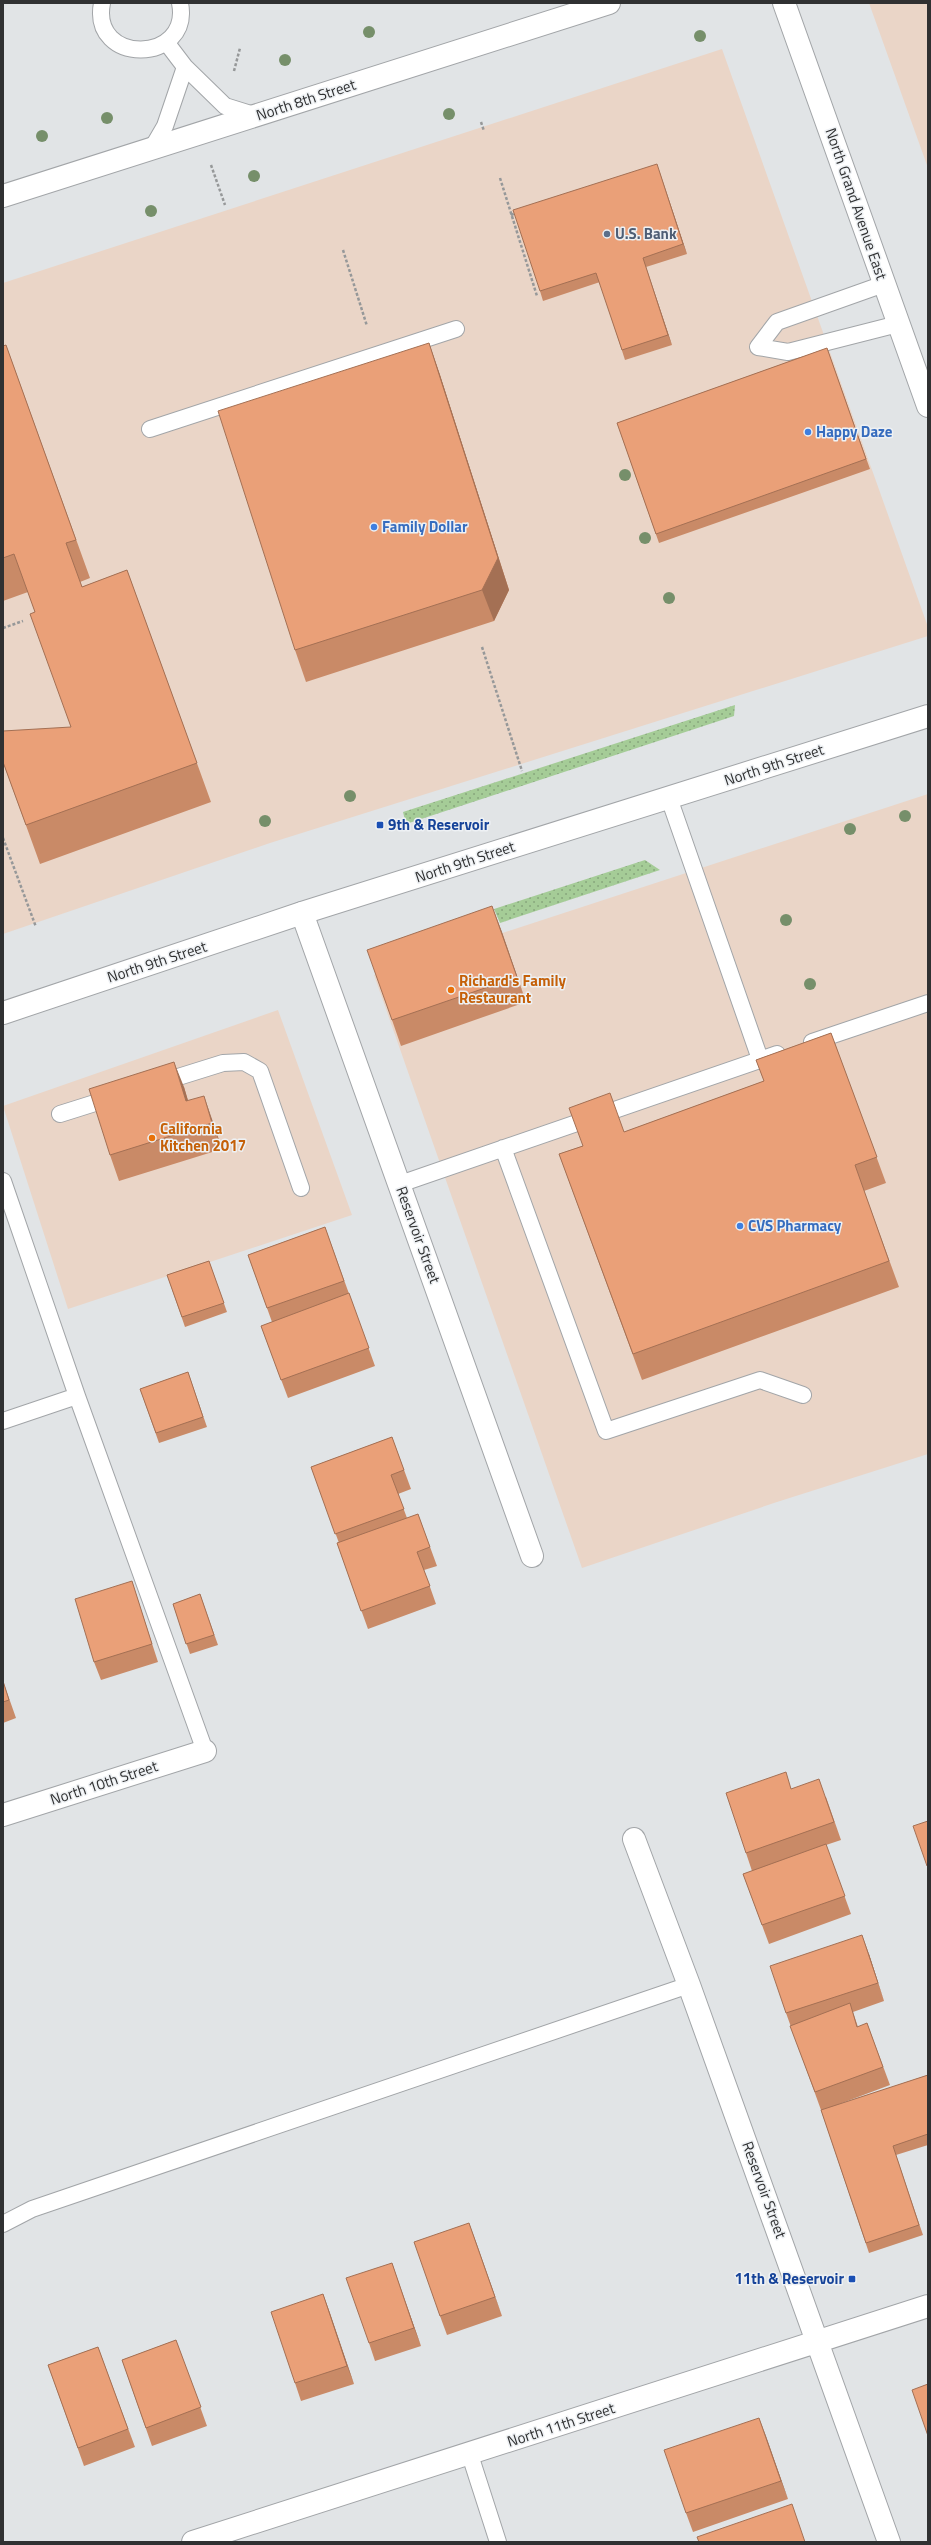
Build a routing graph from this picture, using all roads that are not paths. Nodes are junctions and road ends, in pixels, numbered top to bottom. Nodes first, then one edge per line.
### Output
1 (102, 3) edge
2 (180, 3) edge
3 (610, 3) edge
4 (784, 3) edge
5 (166, 42) junction
6 (185, 67) junction
7 (257, 116) junction
8 (151, 150) junction
9 (3, 196) edge
10 (884, 284) junction
11 (898, 324) junction
12 (456, 329) dead end
13 (928, 406) edge
14 (150, 429) dead end
15 (928, 716) edge
16 (669, 798) junction
17 (302, 913) junction
18 (928, 1003) edge
19 (3, 1013) edge
20 (760, 1059) junction
21 (60, 1114) dead end
22 (503, 1148) junction
23 (3, 1181) edge
24 (400, 1184) junction
25 (301, 1188) dead end
26 (803, 1395) dead end
27 (76, 1396) junction
28 (3, 1421) edge
29 (532, 1556) dead end
30 (206, 1751) joint
31 (3, 1815) edge
32 (634, 1839) dead end
33 (689, 1985) junction
34 (3, 2224) edge
35 (928, 2306) edge
36 (818, 2341) junction
37 (470, 2455) junction
38 (193, 2542) edge
39 (498, 2542) edge
40 (889, 2542) edge

1 - 5 lane
2 - 5 lane
3 - 7 street, North 8th Street
4 - 10 street, North Grand Avenue East
5 - 6 lane
6 - 7 lane
6 - 8 lane
7 - 8 street, North 8th Street
8 - 9 street, North 8th Street
10 - 11 street, North Grand Avenue East
10 - 11 lane
11 - 13 street, North Grand Avenue East
12 - 14 lane
15 - 16 street, North 9th Street
16 - 17 street, North 9th Street
16 - 20 lane
17 - 19 street, North 9th Street
17 - 24 street, Reservoir Street
18 - 20 lane
20 - 22 lane
21 - 25 lane
22 - 24 lane
22 - 26 lane
23 - 27 lane
24 - 29 street, Reservoir Street
27 - 28 lane
27 - 30 lane
30 - 31 street, North 10th Street
32 - 33 street, Reservoir Street
33 - 34 lane
33 - 36 street, Reservoir Street
35 - 36 street, North 11th Street
36 - 37 street, North 11th Street
36 - 40 street, Reservoir Street
37 - 38 street, North 11th Street
37 - 39 lane

